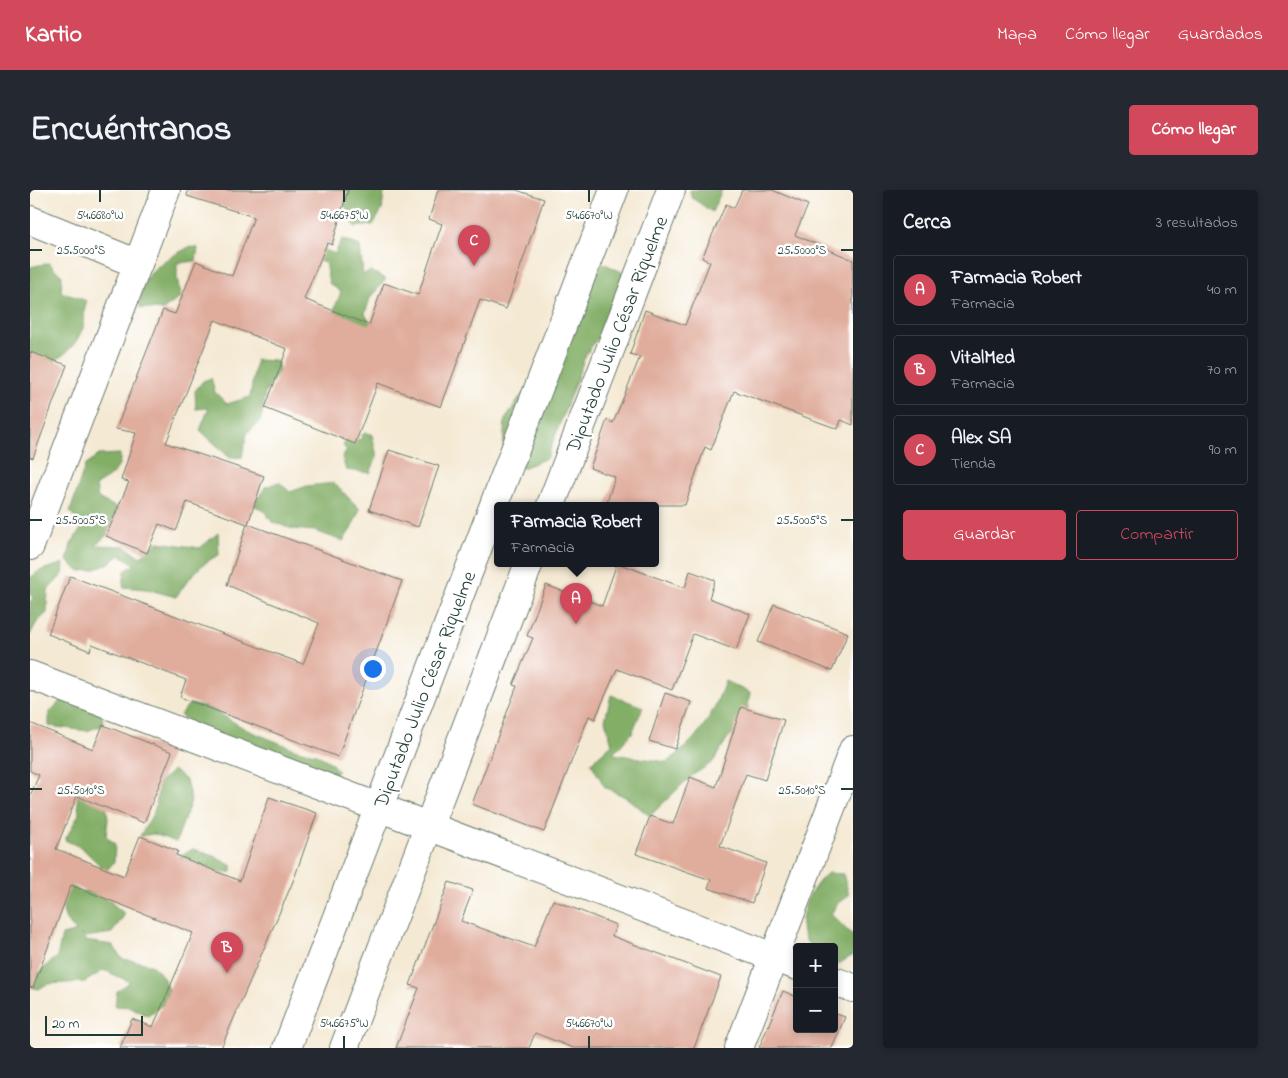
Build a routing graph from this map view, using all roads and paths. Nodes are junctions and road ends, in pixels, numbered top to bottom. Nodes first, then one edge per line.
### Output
1 (166, 190) edge
2 (614, 190) edge
3 (671, 190) edge
4 (30, 220) edge
5 (138, 264) junction
6 (495, 502) edge
7 (552, 502) edge
8 (494, 505) edge
9 (30, 546) edge
10 (527, 567) edge
11 (30, 675) edge
12 (853, 750) edge
13 (379, 807) junction
14 (428, 826) junction
15 (785, 962) edge
16 (838, 982) edge
17 (853, 988) edge
18 (287, 1048) edge
19 (344, 1048) edge
20 (739, 1048) edge

1 - 5 street
2 - 6 street, Diputado Julio César Riquelme
3 - 7 street, Diputado Julio César Riquelme
4 - 5 street
5 - 9 street
8 - 13 street, Diputado Julio César Riquelme
10 - 14 street
11 - 13 street
12 - 15 street
13 - 14 street
13 - 18 street, Diputado Julio César Riquelme
14 - 15 street
14 - 19 street
15 - 20 street
16 - 17 street

